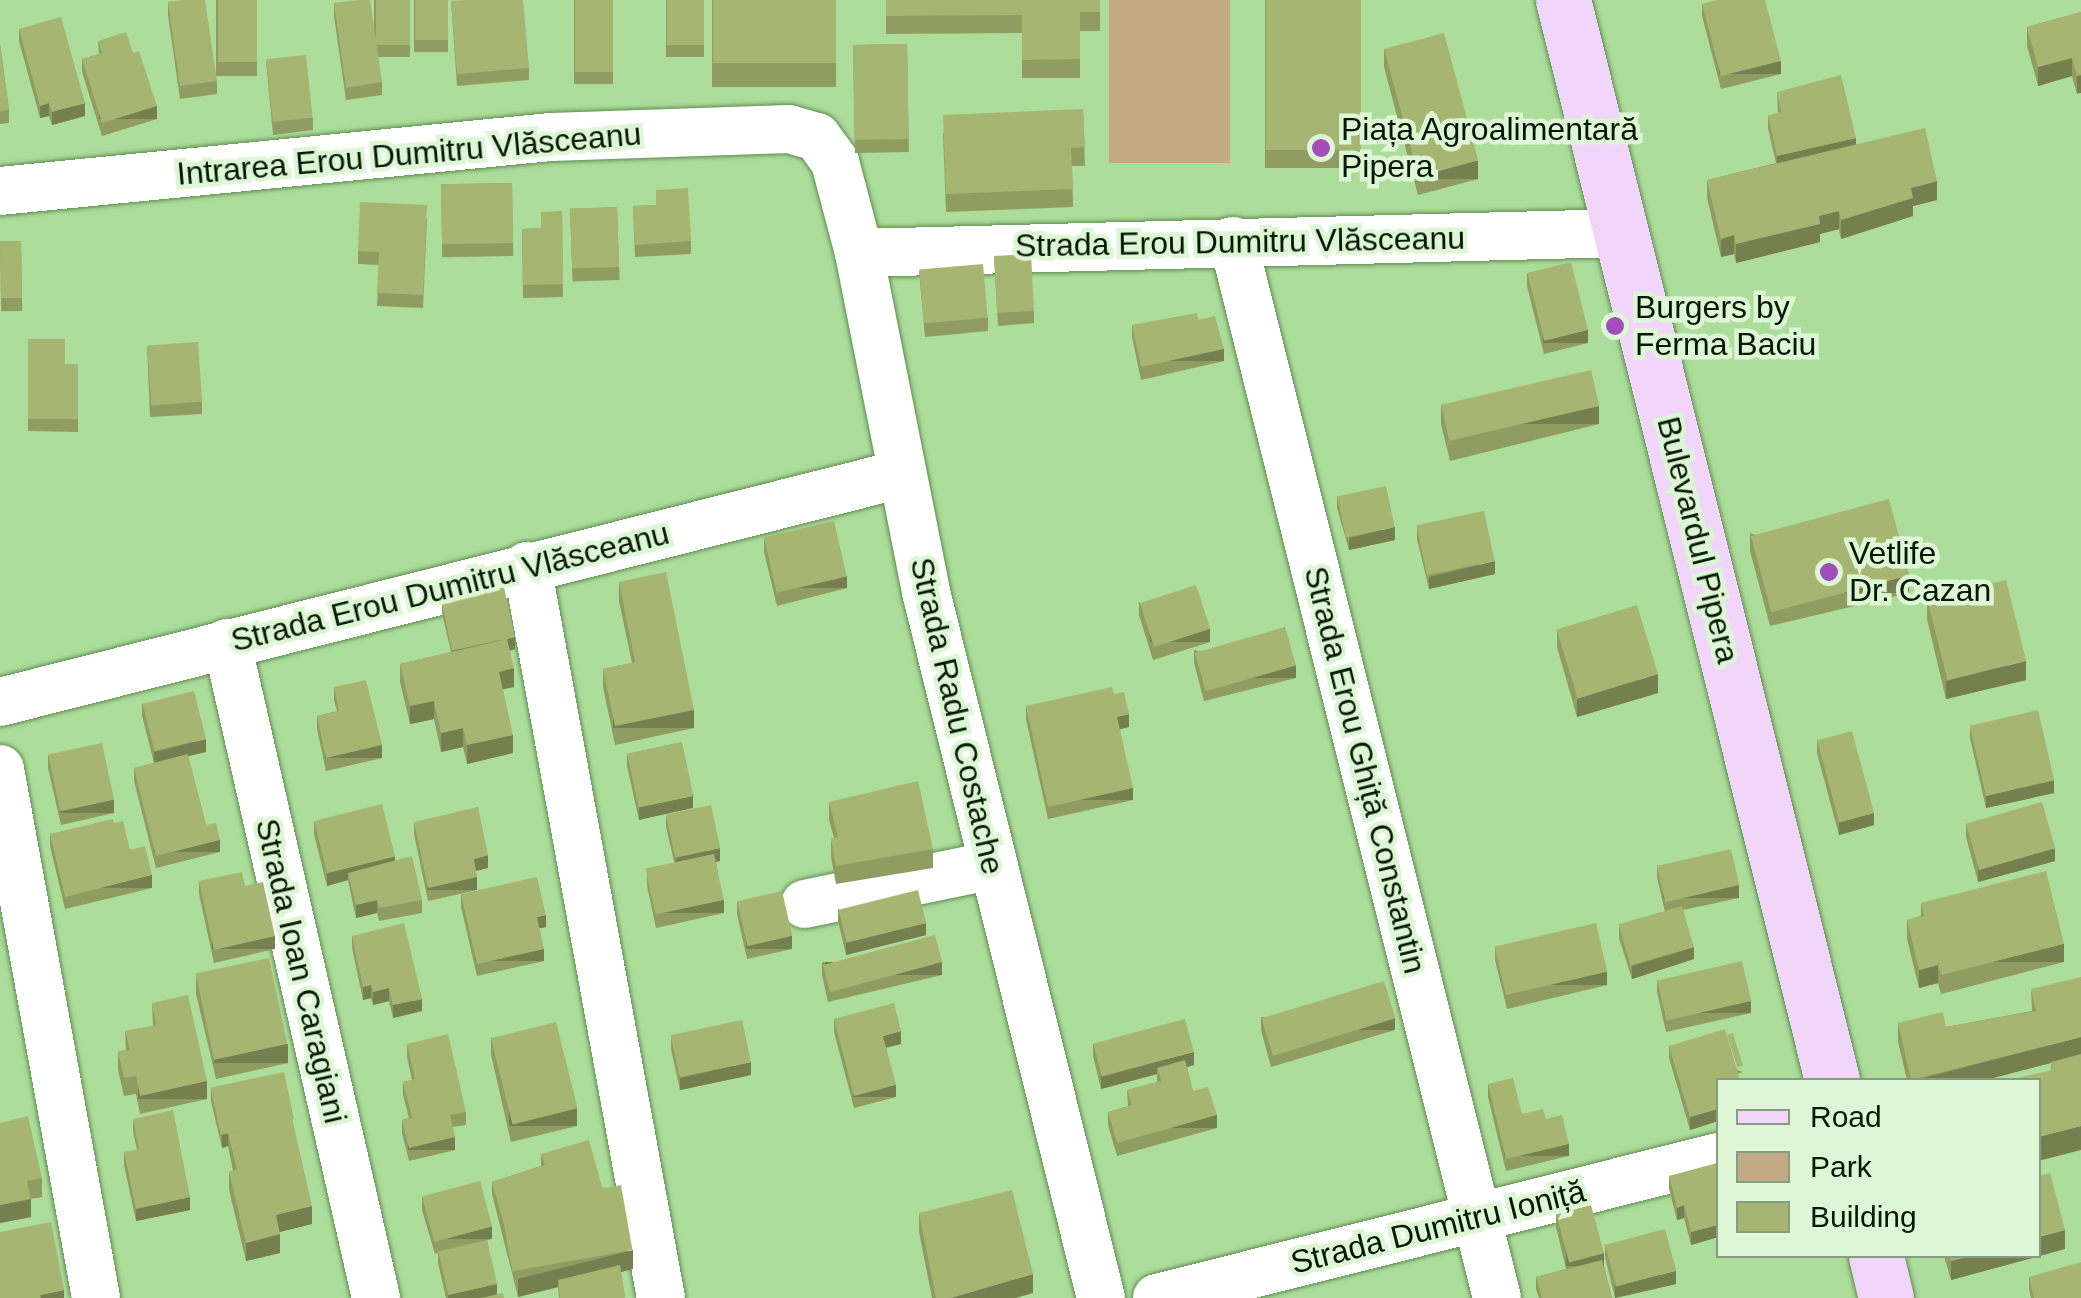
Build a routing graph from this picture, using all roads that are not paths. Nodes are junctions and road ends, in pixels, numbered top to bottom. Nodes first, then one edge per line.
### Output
1 (1563, 0) edge
2 (817, 137) joint
3 (0, 191) edge
4 (1622, 232) junction
5 (1233, 242) junction
6 (858, 252) junction
7 (902, 474) junction
8 (527, 566) junction
9 (226, 643) junction
10 (0, 702) edge
11 (0, 770) edge
12 (992, 865) junction
13 (805, 904) dead end
14 (1832, 1078) edge
15 (1716, 1157) edge
16 (1477, 1217) junction
17 (1876, 1258) edge
18 (96, 1298) edge
19 (376, 1298) edge
20 (660, 1298) edge
21 (1100, 1298) edge
22 (1157, 1298) edge
23 (1498, 1298) edge
24 (1886, 1298) edge

1 - 4 main road, Bulevardul Pipera
2 - 3 street, Intrarea Erou Dumitru Vlăsceanu
2 - 6 street, Strada Radu Costache
4 - 5 street, Strada Erou Dumitru Vlăsceanu
4 - 14 main road, Bulevardul Pipera
5 - 6 street, Strada Erou Dumitru Vlăsceanu
5 - 16 street, Strada Erou Ghiță Constantin
6 - 7 street, Strada Radu Costache
7 - 8 street, Strada Erou Dumitru Vlăsceanu
7 - 12 street, Strada Radu Costache
8 - 9 street, Strada Erou Dumitru Vlăsceanu
8 - 20 street
9 - 10 street, Strada Erou Dumitru Vlăsceanu
9 - 19 street, Strada Ioan Caragiani
11 - 18 street
12 - 13 street
12 - 21 street, Strada Radu Costache
15 - 16 street, Strada Dumitru Ioniță
16 - 22 street, Strada Dumitru Ioniță
16 - 23 street, Strada Erou Ghiță Constantin
17 - 24 main road

